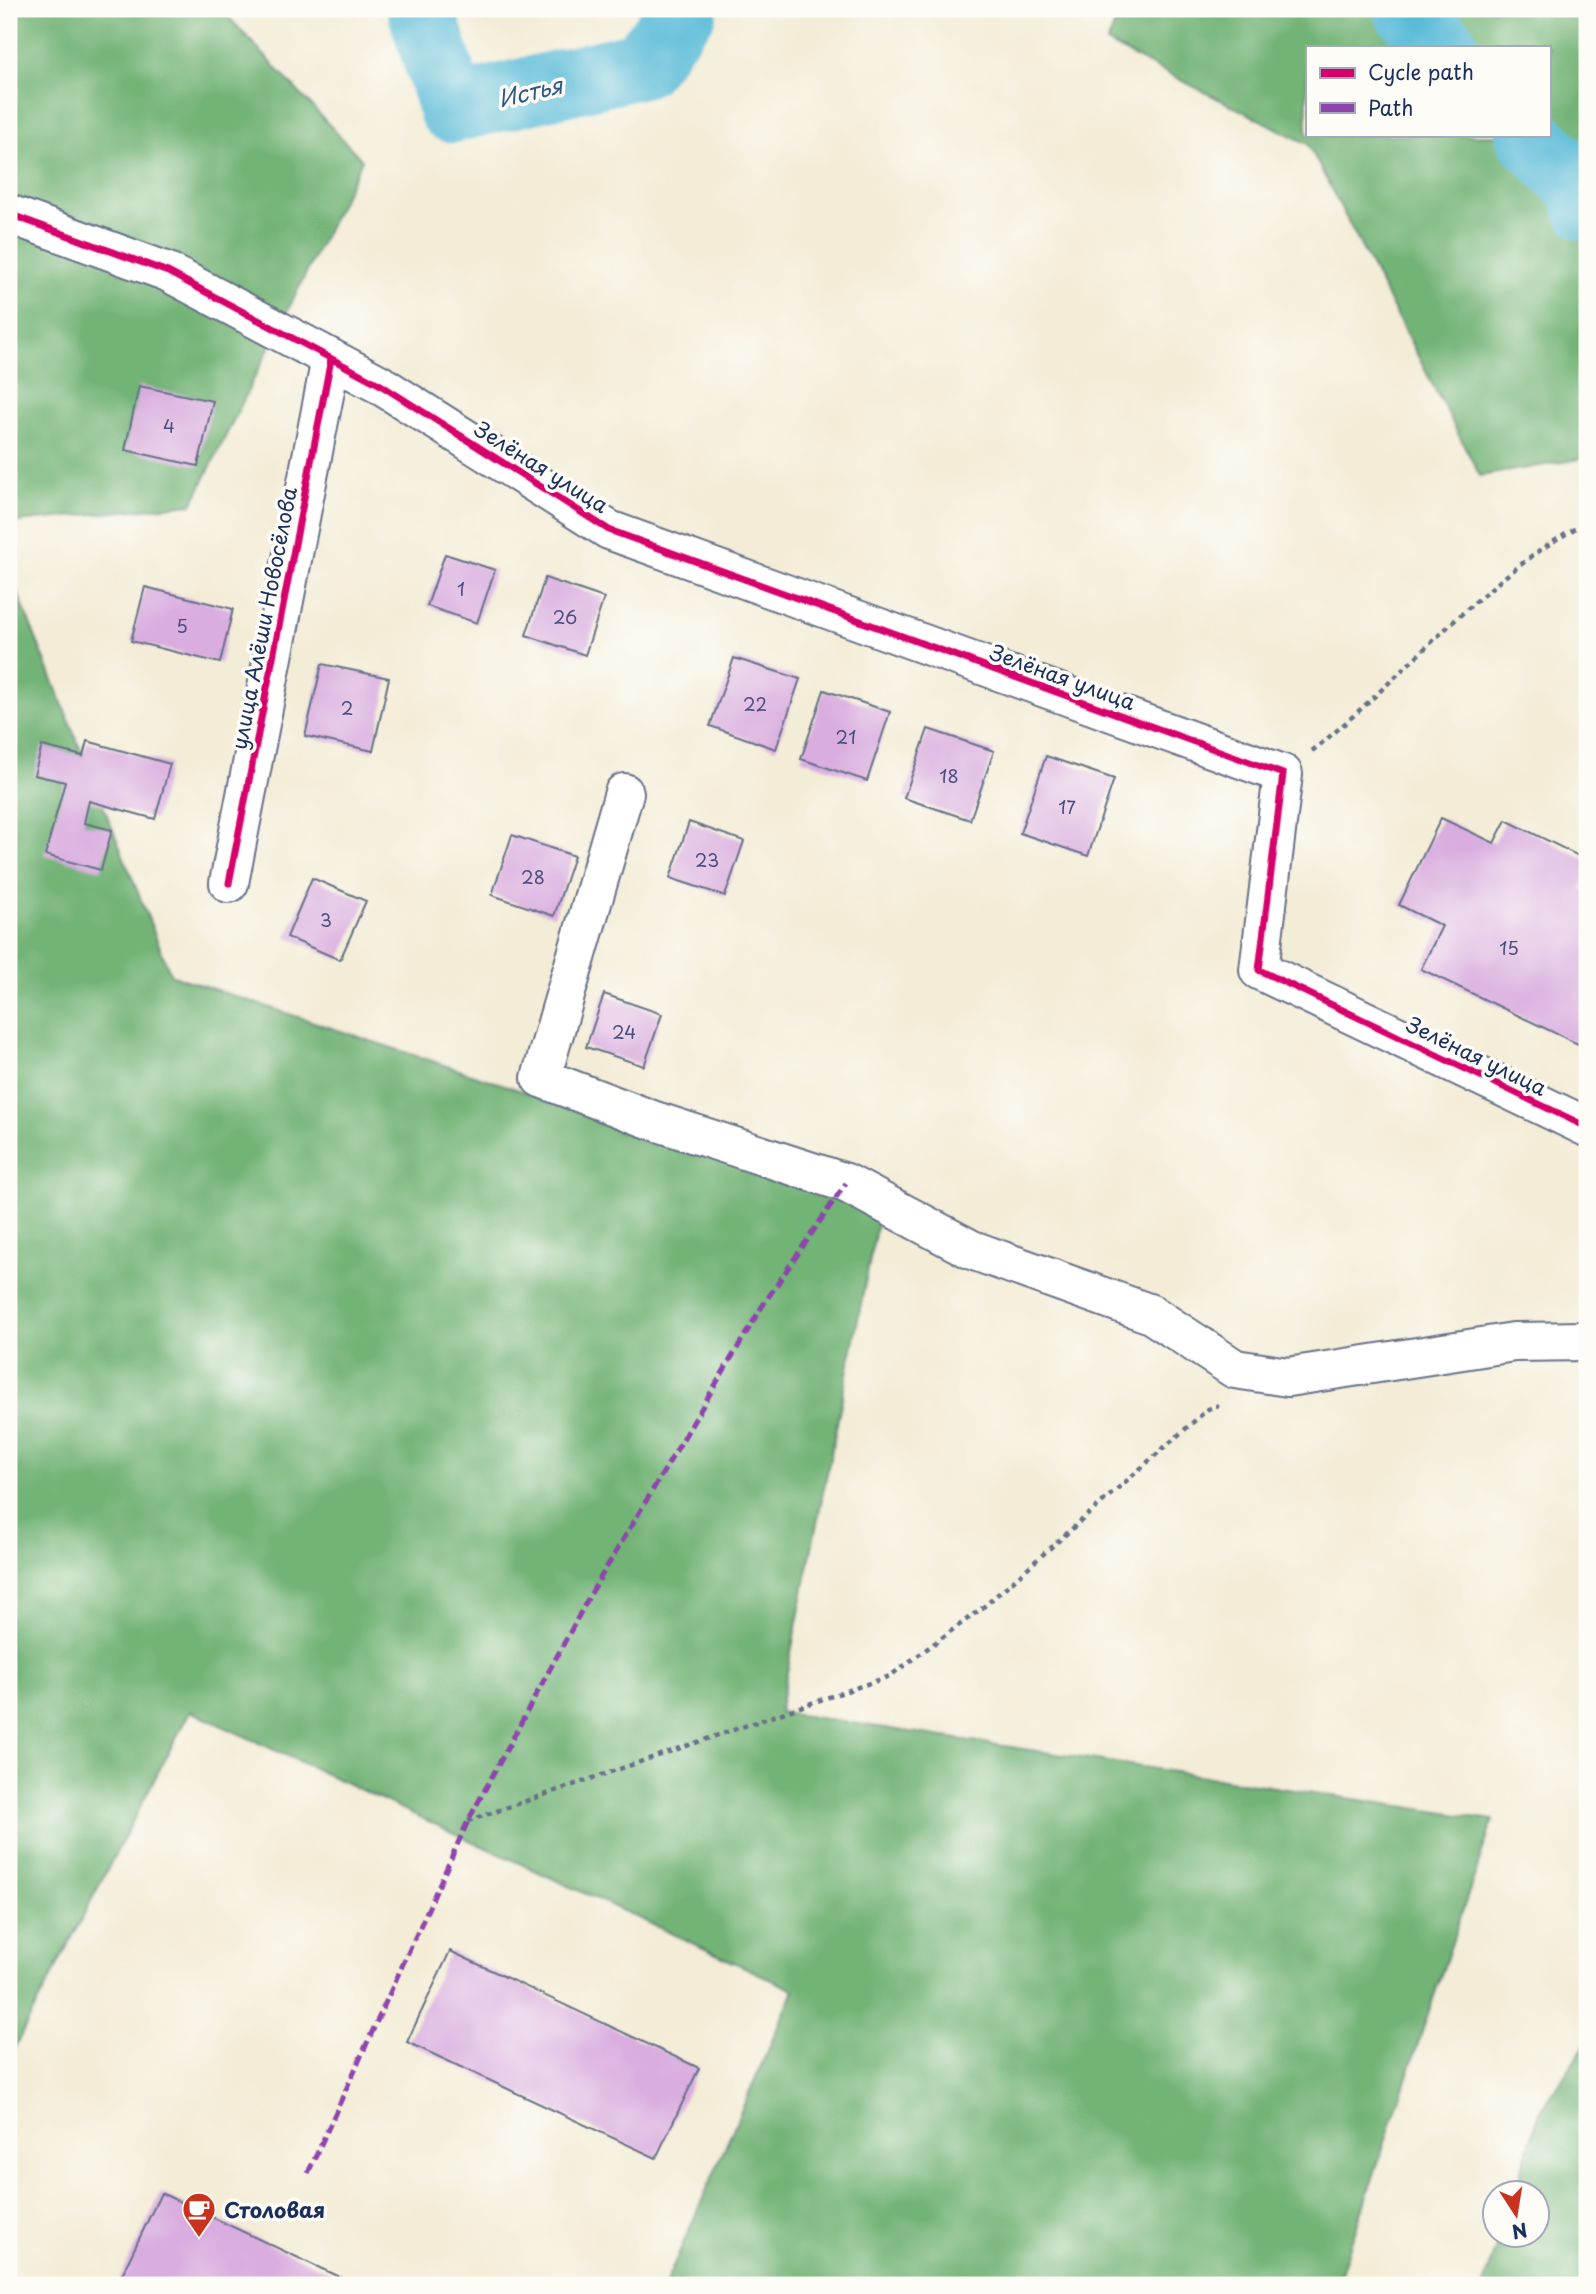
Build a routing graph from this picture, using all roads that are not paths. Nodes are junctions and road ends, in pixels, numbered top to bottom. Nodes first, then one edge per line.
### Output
1 (9, 214) edge
2 (331, 359) junction
3 (624, 793) dead end
4 (229, 883) dead end
5 (1587, 1127) edge
6 (1587, 1341) edge

1 - 2 street, Зелёная улица
2 - 4 street, улица Алёши Новосёлова
2 - 5 street, Зелёная улица
3 - 6 street

